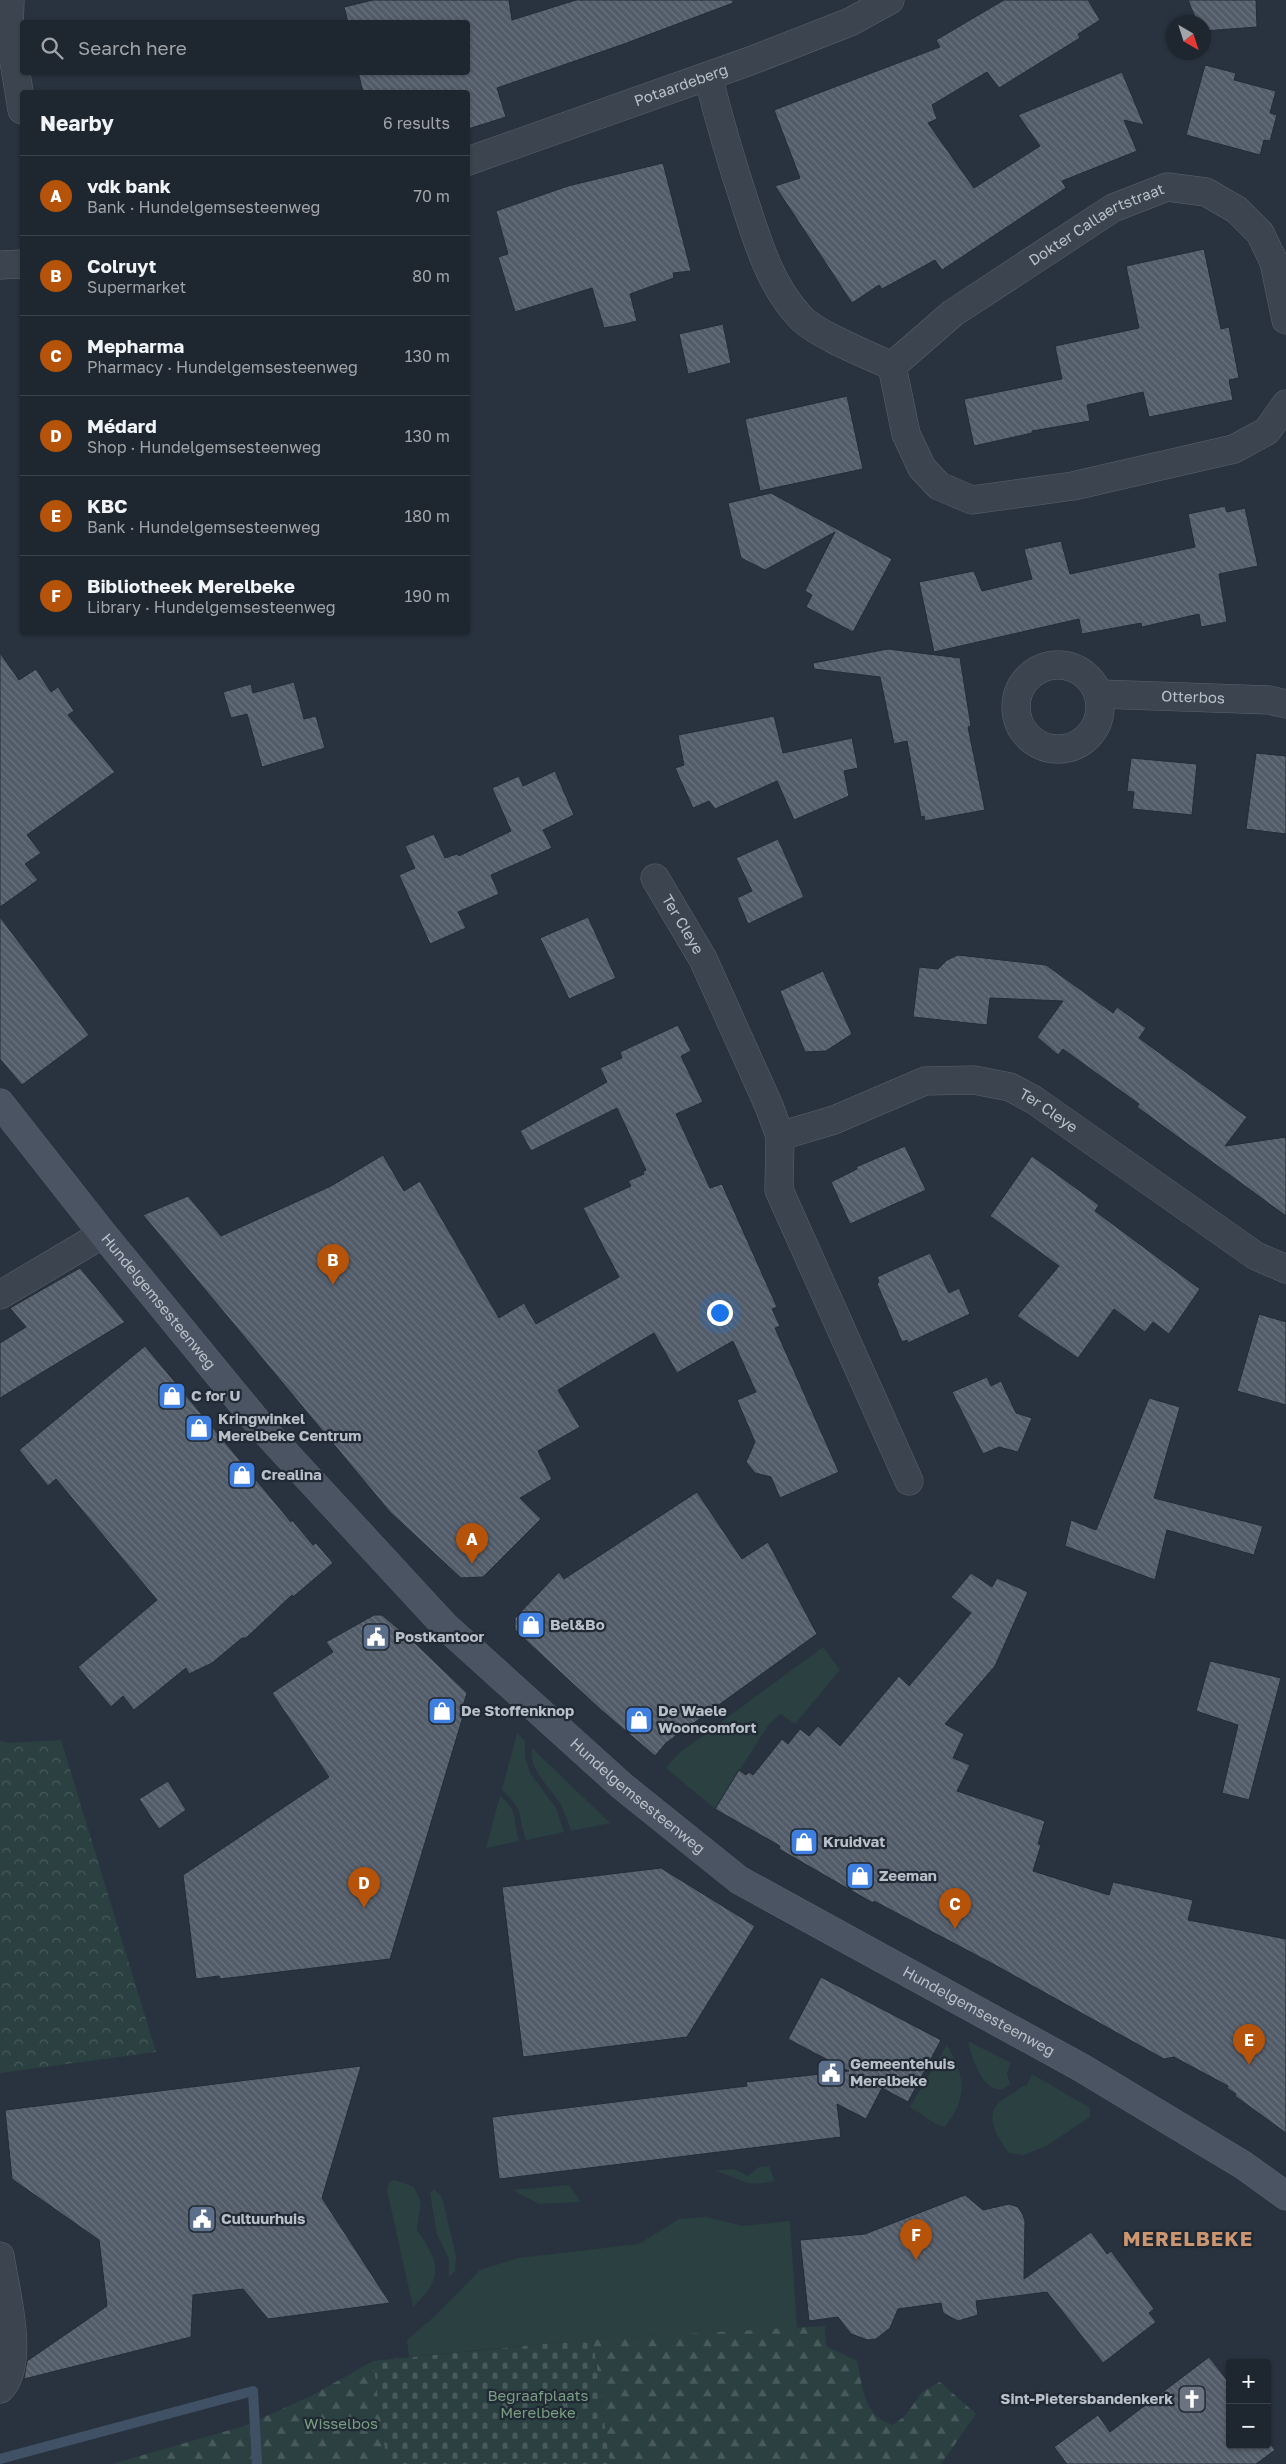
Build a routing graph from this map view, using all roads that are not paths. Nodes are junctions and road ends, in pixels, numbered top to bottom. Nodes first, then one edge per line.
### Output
1 (10, 0) edge
2 (890, 0) edge
3 (708, 76) junction
4 (20, 98) edge
5 (470, 160) edge
6 (20, 264) edge
7 (0, 265) edge
8 (1286, 320) edge
9 (892, 366) junction
10 (1286, 404) edge
11 (1099, 694) dead end
12 (1286, 704) edge
13 (655, 878) dead end
14 (0, 1103) edge
15 (780, 1136) junction
16 (103, 1234) junction
17 (1286, 1269) edge
18 (0, 1295) edge
19 (909, 1481) dead end
20 (1286, 2196) edge
21 (0, 2256) edge
22 (0, 2389) edge

1 - 4 street
2 - 3 street, Potaardeberg
3 - 5 street, Potaardeberg
3 - 9 street
6 - 7 street
8 - 9 street, Dokter Callaertstraat
9 - 10 street
11 - 12 street, Otterbos
13 - 15 street, Ter Cleye
14 - 16 main road, Hundelgemsesteenweg
15 - 17 street, Ter Cleye
15 - 19 street, Ter Cleye
16 - 18 street
16 - 20 main road, Hundelgemsesteenweg
21 - 22 street

